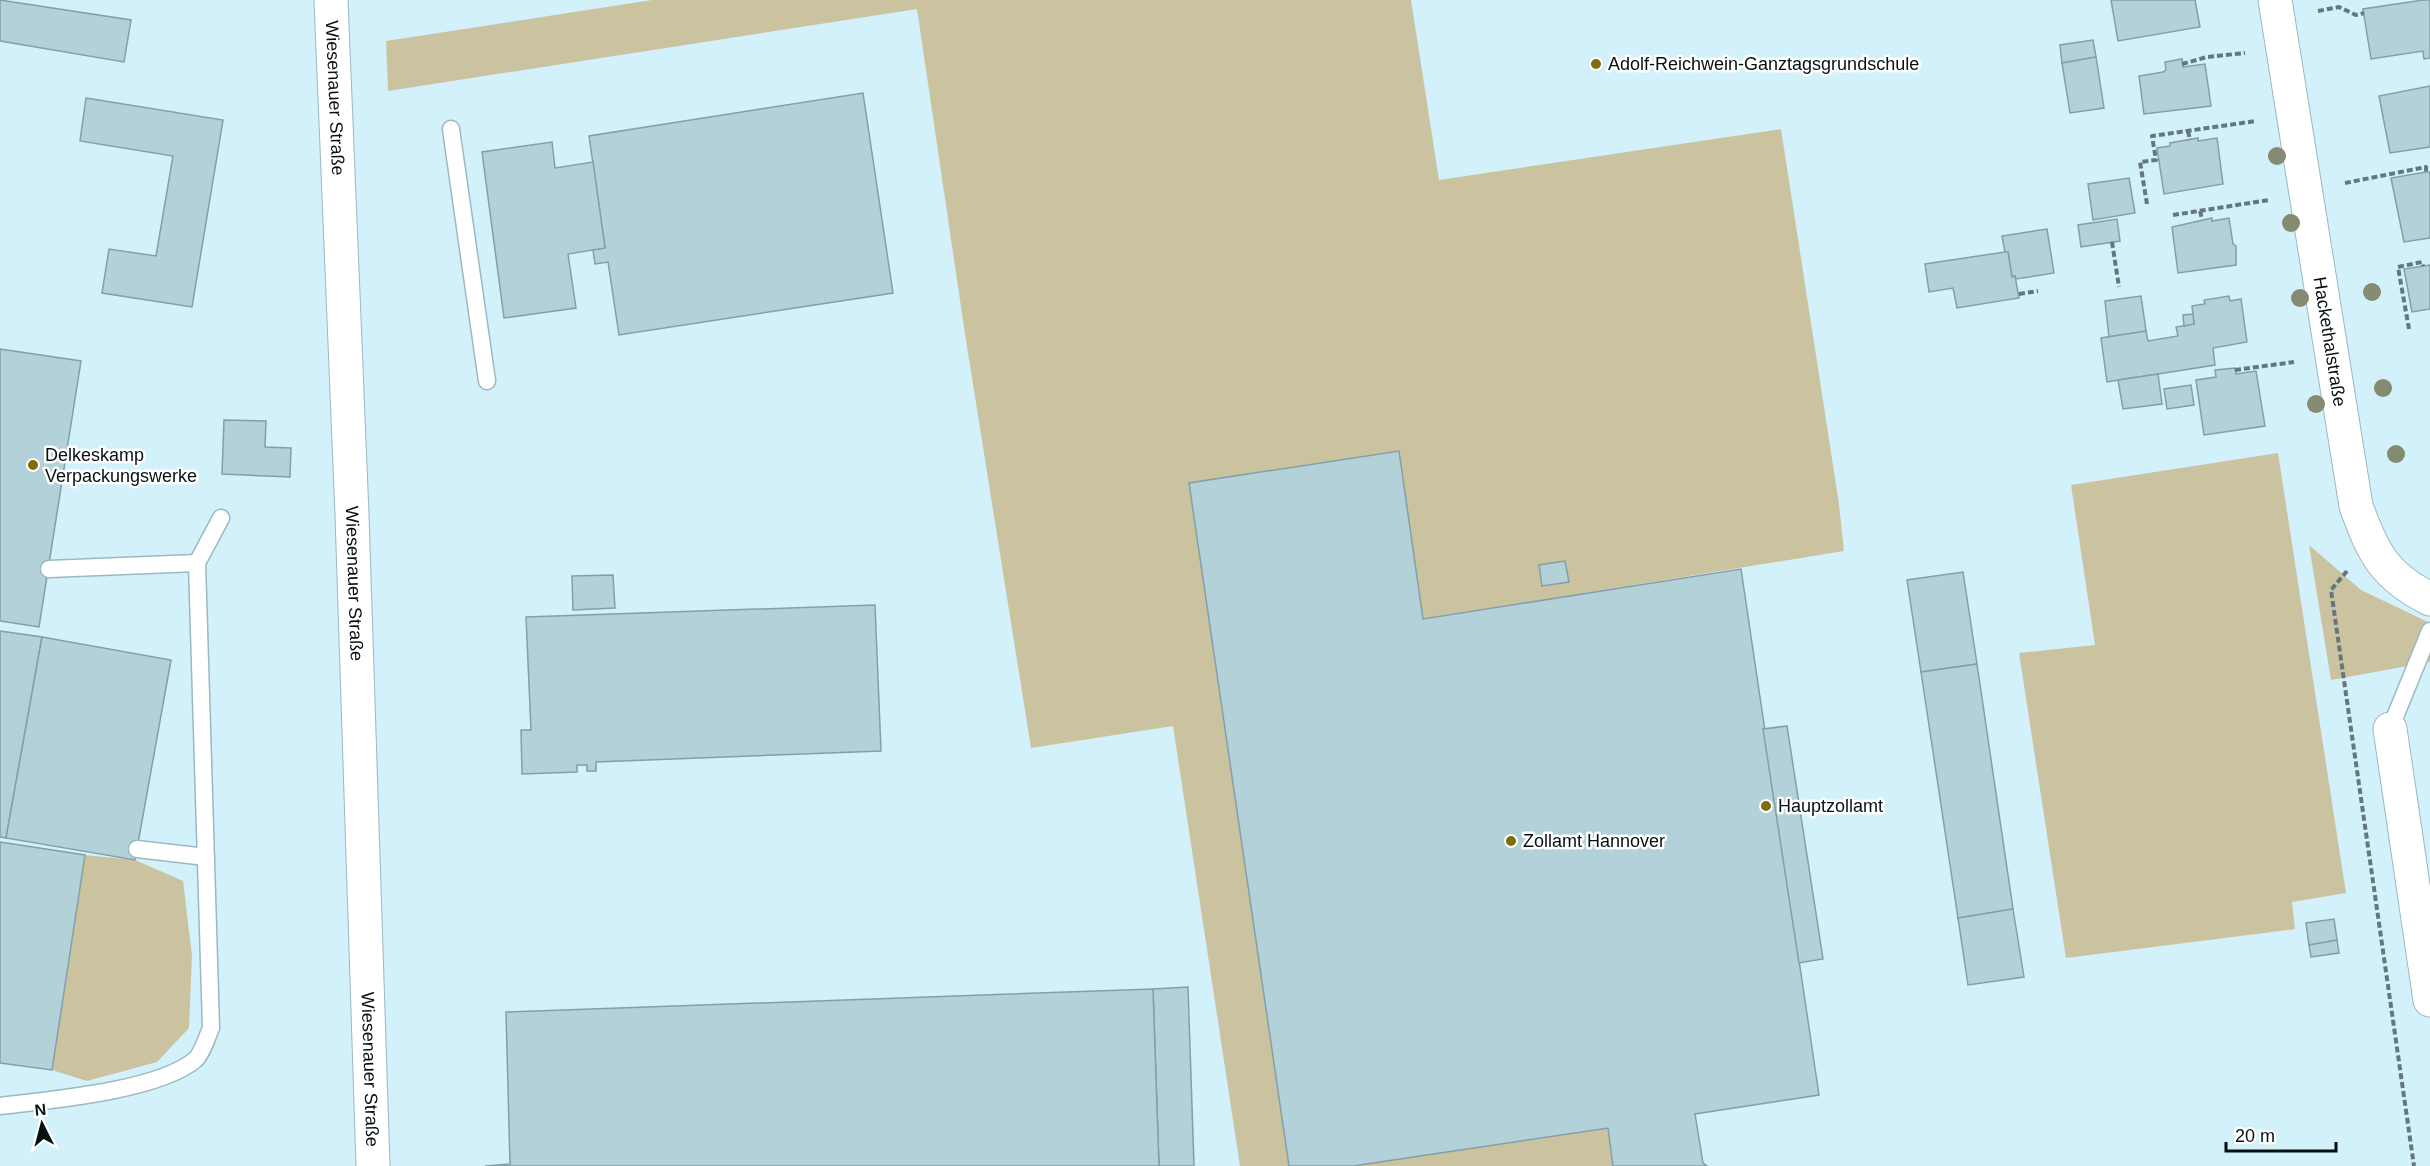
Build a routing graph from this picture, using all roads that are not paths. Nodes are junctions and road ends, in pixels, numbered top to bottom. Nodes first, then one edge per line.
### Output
1 (2275, 0) edge
2 (326, 1) edge
3 (451, 129) dead end
4 (487, 381) dead end
5 (221, 518) dead end
6 (198, 563) junction
7 (49, 569) dead end
8 (2430, 600) edge
9 (2430, 631) edge
10 (2390, 729) joint
11 (137, 849) dead end
12 (206, 857) junction
13 (2430, 1000) edge
14 (0, 1106) edge
15 (373, 1166) edge

1 - 8 street, Hackethalstraße
2 - 15 street, Wiesenauer Straße
3 - 4 lane
5 - 6 lane
6 - 7 lane
6 - 12 lane
9 - 10 lane
10 - 13 street
11 - 12 lane
12 - 14 lane

